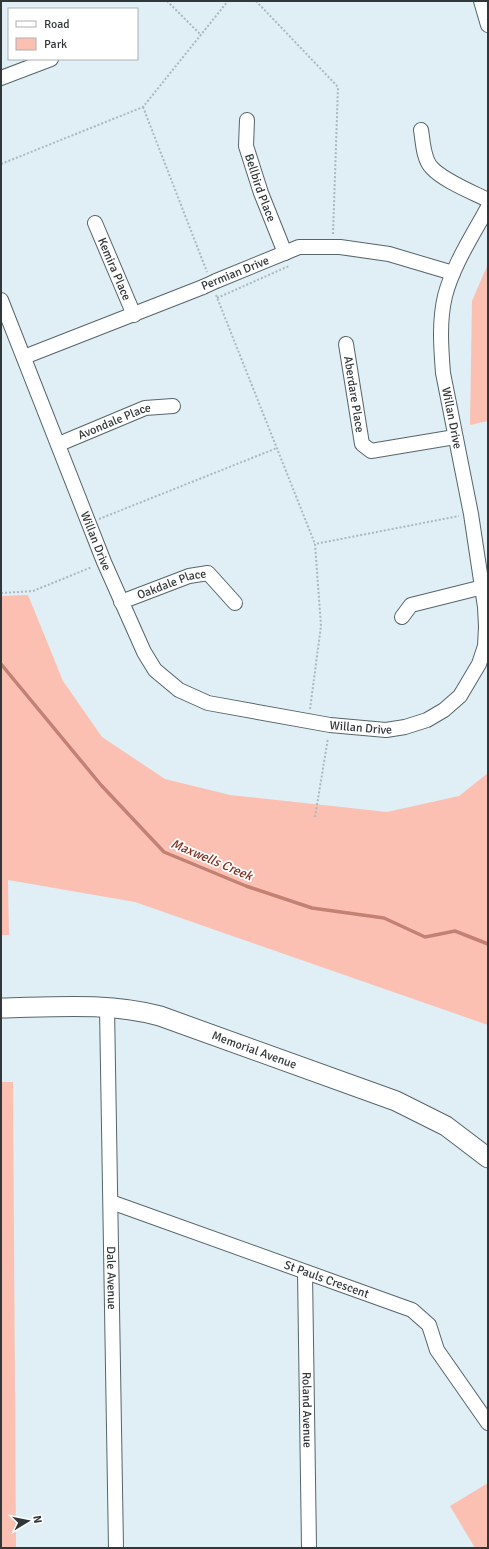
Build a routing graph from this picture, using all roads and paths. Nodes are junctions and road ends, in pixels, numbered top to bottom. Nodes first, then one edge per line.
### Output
1 (167, 1) edge
2 (228, 1) edge
3 (256, 1) edge
4 (481, 1) edge
5 (488, 25) edge
6 (201, 35) junction
7 (48, 60) edge
8 (1, 78) edge
9 (143, 107) junction
10 (247, 120) dead end
11 (421, 130) dead end
12 (1, 164) edge
13 (488, 200) edge
14 (488, 207) edge
15 (96, 223) dead end
16 (333, 247) junction
17 (285, 253) junction
18 (290, 266) dead end
19 (453, 273) junction
20 (211, 284) junction
21 (217, 298) junction
22 (1, 300) edge
23 (134, 315) junction
24 (346, 344) dead end
25 (24, 357) junction
26 (173, 406) dead end
27 (456, 437) junction
28 (58, 444) junction
29 (277, 448) junction
30 (471, 514) junction
31 (90, 523) junction
32 (315, 544) junction
33 (104, 562) junction
34 (483, 588) junction
35 (1, 593) edge
36 (121, 602) junction
37 (235, 603) dead end
38 (402, 617) dead end
39 (308, 720) junction
40 (330, 725) junction
41 (315, 817) dead end
42 (107, 1007) junction
43 (1, 1008) edge
44 (488, 1158) edge
45 (111, 1202) junction
46 (305, 1272) junction
47 (488, 1423) edge
48 (116, 1548) edge
49 (309, 1548) edge

1 - 6 path
2 - 6 path
3 - 16 path
4 - 5 street
6 - 9 path
7 - 8 street
9 - 12 path
9 - 20 path
10 - 17 street, Bellbird Place
11 - 13 street
14 - 19 street, Willan Drive
15 - 23 street, Kemira Place
16 - 17 street, Permian Drive
16 - 19 street, Permian Drive
17 - 20 street, Permian Drive
18 - 21 path
19 - 27 street, Willan Drive
20 - 21 path
20 - 23 street, Permian Drive
21 - 29 path
22 - 25 street, Willan Drive
23 - 25 street, Permian Drive
24 - 27 street, Aberdare Place
25 - 28 street, Willan Drive
26 - 28 street, Avondale Place
27 - 30 street, Willan Drive
28 - 31 street, Willan Drive
29 - 31 path
29 - 32 path
30 - 32 path
30 - 34 street, Willan Drive
31 - 33 street, Willan Drive
32 - 39 path
33 - 35 path
33 - 36 street, Willan Drive
34 - 38 street
34 - 40 street, Willan Drive
36 - 37 street, Oakdale Place
36 - 39 street, Willan Drive
39 - 40 street, Willan Drive
40 - 41 path
42 - 43 street, Memorial Avenue
42 - 44 street, Memorial Avenue
42 - 45 street, Dale Avenue
45 - 46 street, St Pauls Crescent
45 - 48 street, Dale Avenue
46 - 47 street, St Pauls Crescent
46 - 49 street, Roland Avenue

